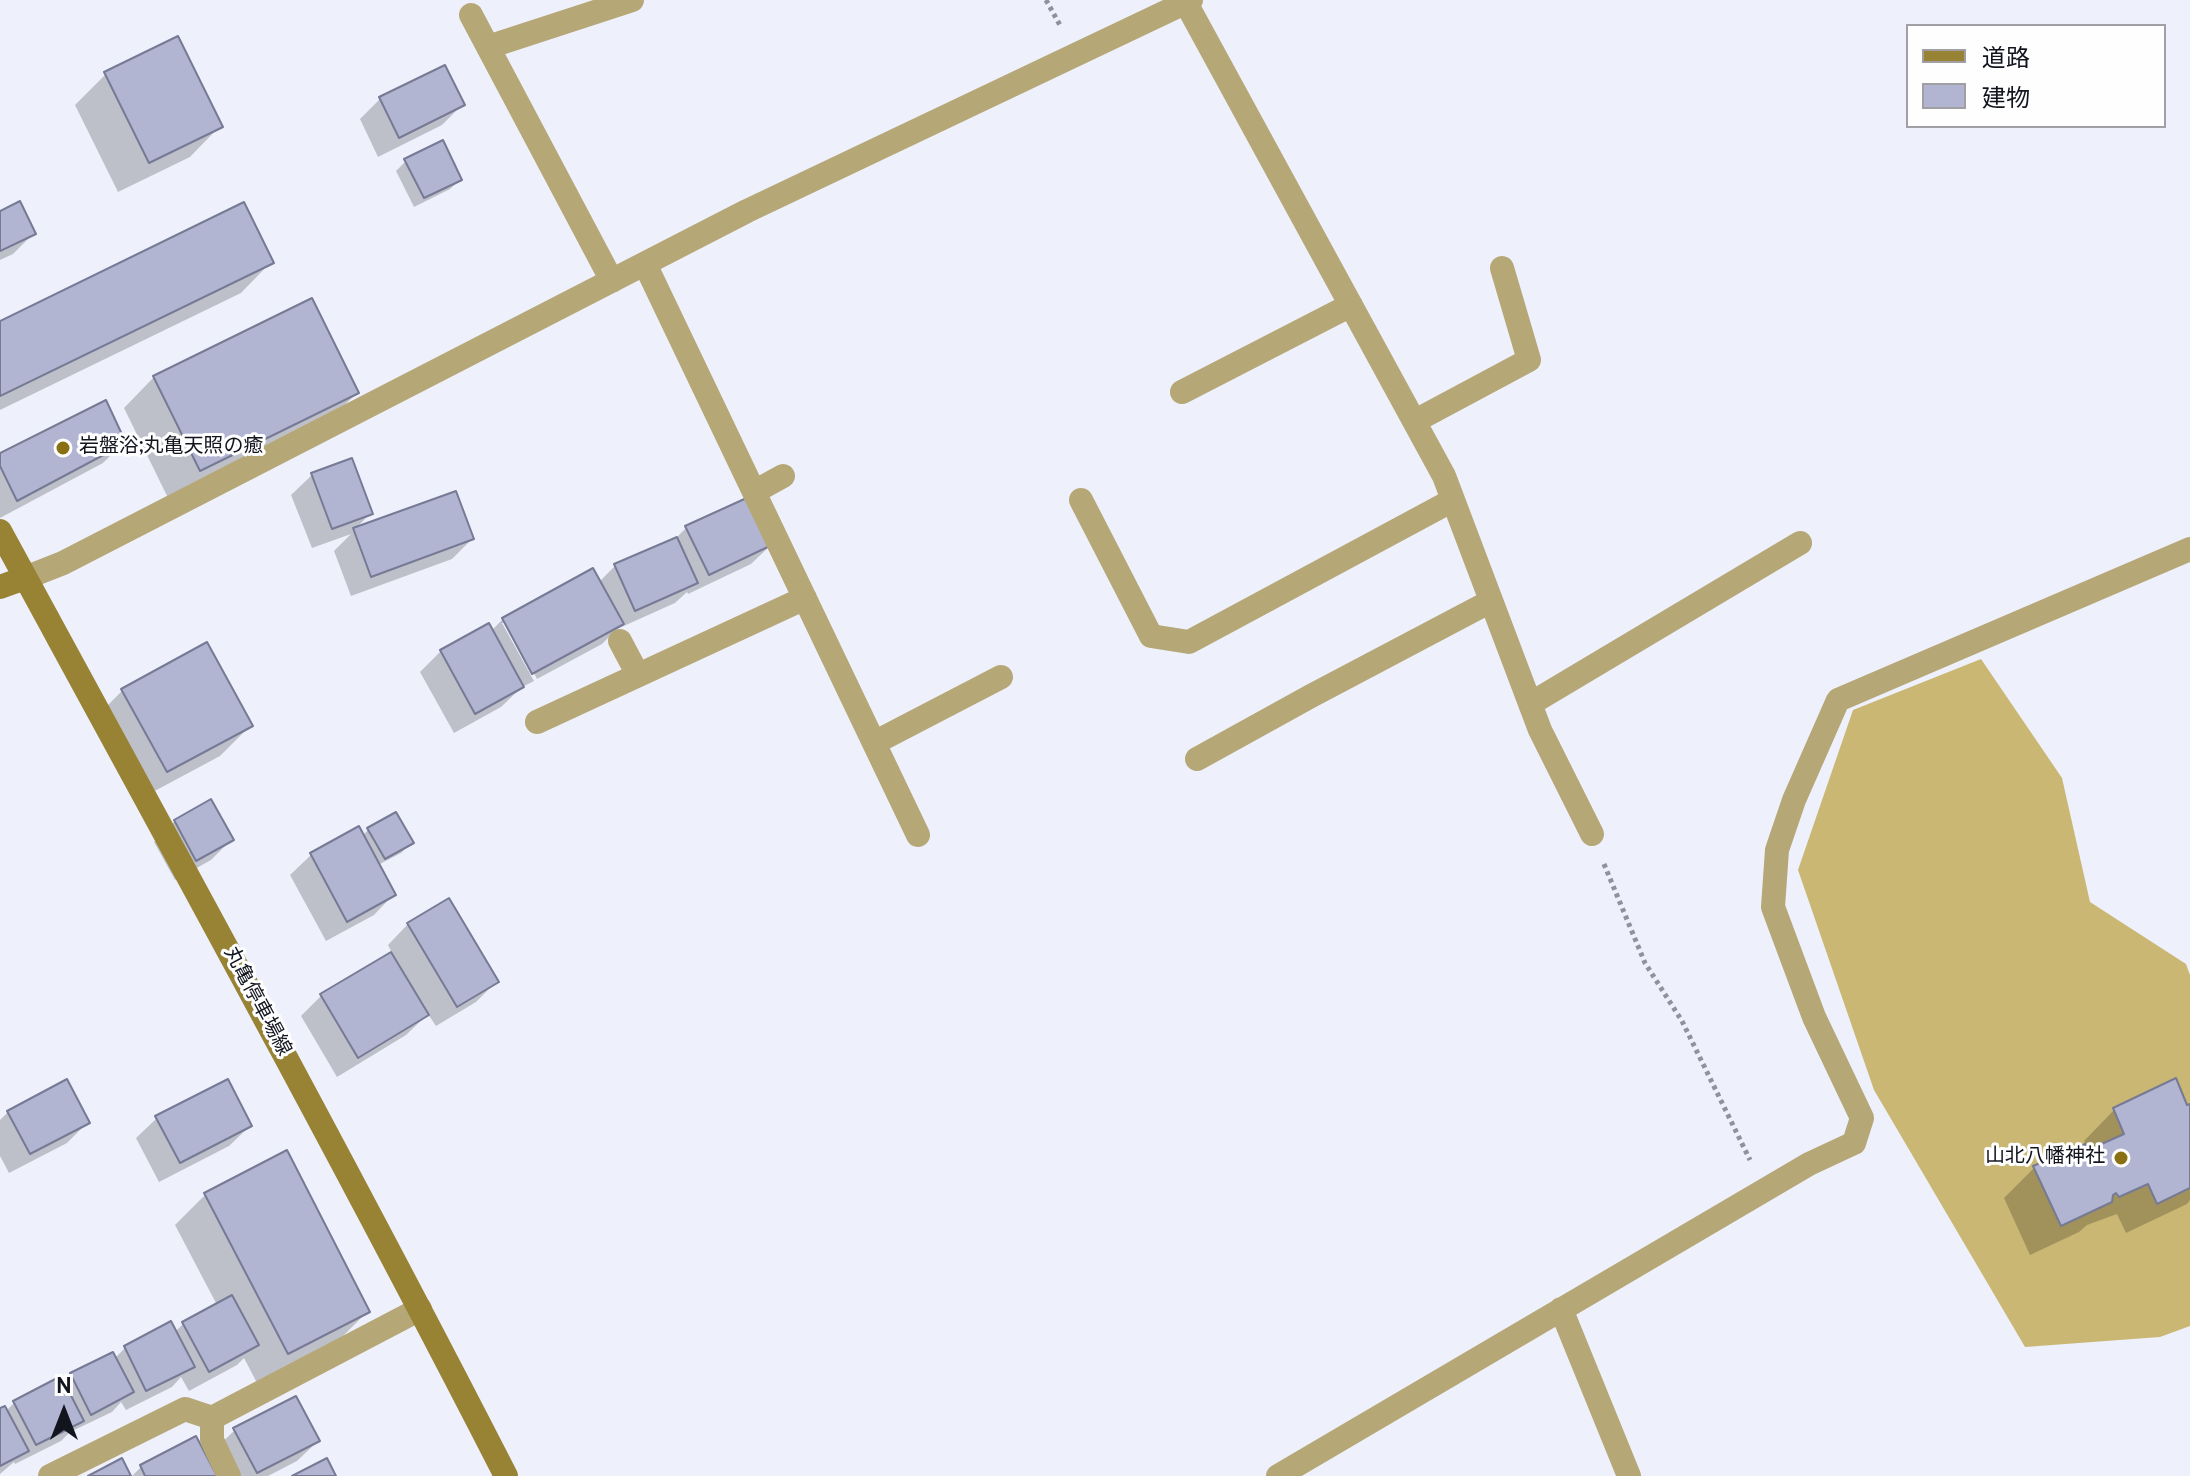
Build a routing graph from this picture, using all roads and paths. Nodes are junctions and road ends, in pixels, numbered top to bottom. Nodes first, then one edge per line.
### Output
1 (629, 0) edge
2 (1189, 1) edge
3 (471, 15) dead end
4 (488, 47) junction
5 (645, 264) junction
6 (1502, 268) dead end
7 (612, 281) junction
8 (1351, 305) junction
9 (1182, 392) dead end
10 (1415, 421) junction
11 (783, 476) dead end
12 (754, 492) junction
13 (1081, 500) dead end
14 (1453, 500) junction
15 (0, 531) edge
16 (1800, 543) dead end
17 (2190, 549) edge
18 (25, 578) junction
19 (0, 587) edge
20 (805, 598) junction
21 (1491, 601) junction
22 (620, 641) dead end
23 (638, 675) junction
24 (1001, 677) dead end
25 (1530, 704) junction
26 (537, 722) dead end
27 (874, 743) junction
28 (1197, 759) dead end
29 (1592, 834) joint
30 (918, 835) dead end
31 (1765, 1190) junction
32 (420, 1309) junction
33 (1561, 1309) junction
34 (212, 1418) junction
35 (50, 1476) edge
36 (229, 1476) edge
37 (506, 1476) edge
38 (1278, 1476) edge
39 (1629, 1476) edge

1 - 4 street
2 - 5 street
2 - 8 street
3 - 4 street
4 - 7 street
5 - 7 street
5 - 12 street
6 - 10 street
7 - 18 street
8 - 9 street
8 - 10 street
10 - 14 street
11 - 12 street
12 - 20 street
13 - 14 street
14 - 21 street
15 - 18 main road, 丸亀停車場線
16 - 25 street
17 - 31 street
18 - 19 main road
18 - 32 main road, 丸亀停車場線
20 - 23 street
20 - 27 street
21 - 25 street
21 - 28 street
22 - 23 street
23 - 26 street
24 - 27 street
25 - 29 street
27 - 30 street
29 - 31 path
31 - 33 street
32 - 34 street
32 - 37 main road, 丸亀停車場線
33 - 38 street
33 - 39 street
34 - 35 street
34 - 36 street

